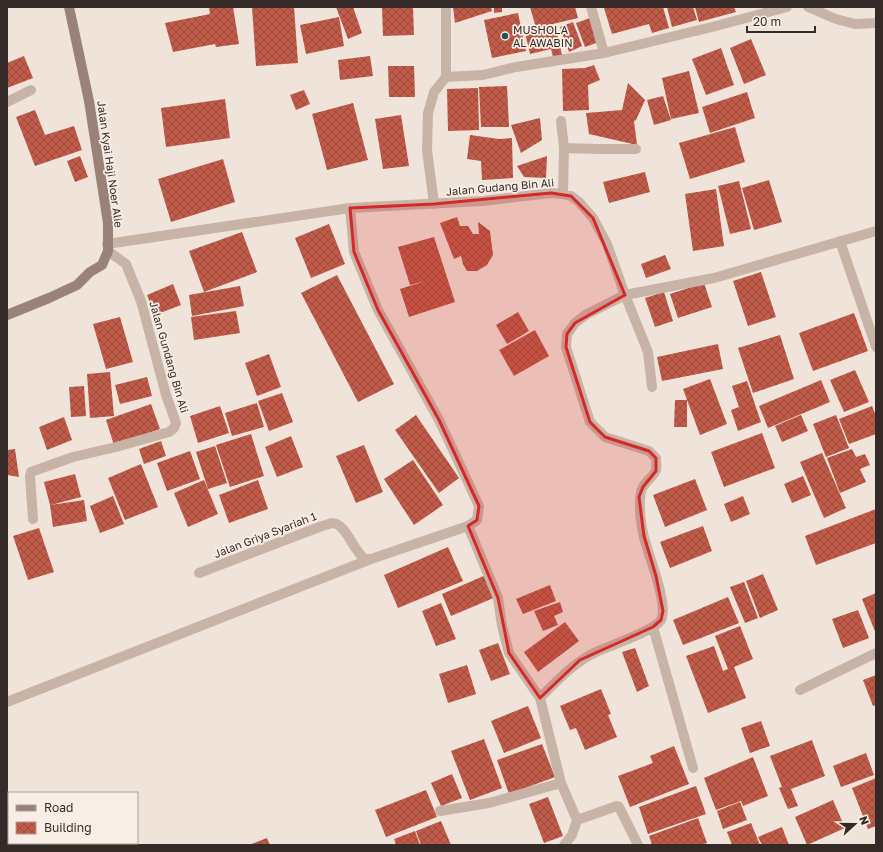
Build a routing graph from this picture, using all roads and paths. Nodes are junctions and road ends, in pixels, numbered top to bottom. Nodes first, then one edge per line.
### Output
1 (69, 7) edge
2 (446, 7) edge
3 (591, 7) edge
4 (787, 7) edge
5 (808, 7) edge
6 (750, 12) edge
7 (876, 23) edge
8 (604, 53) junction
9 (446, 77) junction
10 (31, 90) dead end
11 (7, 102) edge
12 (561, 121) dead end
13 (564, 148) junction
14 (636, 149) dead end
15 (564, 194) junction
16 (434, 204) junction
17 (350, 208) junction
18 (876, 231) edge
19 (840, 241) junction
20 (108, 247) junction
21 (625, 295) junction
22 (7, 314) edge
23 (876, 347) edge
24 (652, 387) dead end
25 (33, 520) dead end
26 (468, 526) junction
27 (371, 559) junction
28 (199, 573) dead end
29 (653, 627) junction
30 (876, 653) edge
31 (800, 690) dead end
32 (540, 698) junction
33 (7, 702) edge
34 (693, 768) dead end
35 (561, 783) junction
36 (440, 811) dead end
37 (578, 820) junction
38 (564, 845) edge
39 (638, 845) edge

1 - 20 street, Jalan Kyai Haji Noer Alie
2 - 9 street
3 - 8 street
4 - 6 street
5 - 7 street
6 - 8 street
8 - 9 street
9 - 16 street
10 - 11 street
12 - 13 street
13 - 14 street
13 - 15 street
15 - 16 street, Jalan Gudang Bin Ali
15 - 21 street, Jalan Gudang Bin Ali
16 - 17 street, Jalan Gudang Bin Ali
17 - 20 street, Jalan Gudang Bin Ali
17 - 26 street
18 - 19 street
19 - 21 street
19 - 23 street
20 - 22 street, Jalan Kyai Haji Noer Alie
20 - 25 street, Jalan Gundang Bin Ali
21 - 24 street, Jalan Gudang Bin Ali
21 - 29 street
26 - 27 street
26 - 32 street
27 - 28 street, Jalan Griya Syariah 1
27 - 33 street
29 - 32 street
29 - 34 street
30 - 31 street
32 - 35 street
35 - 36 street
35 - 37 street
37 - 38 street
37 - 39 street

